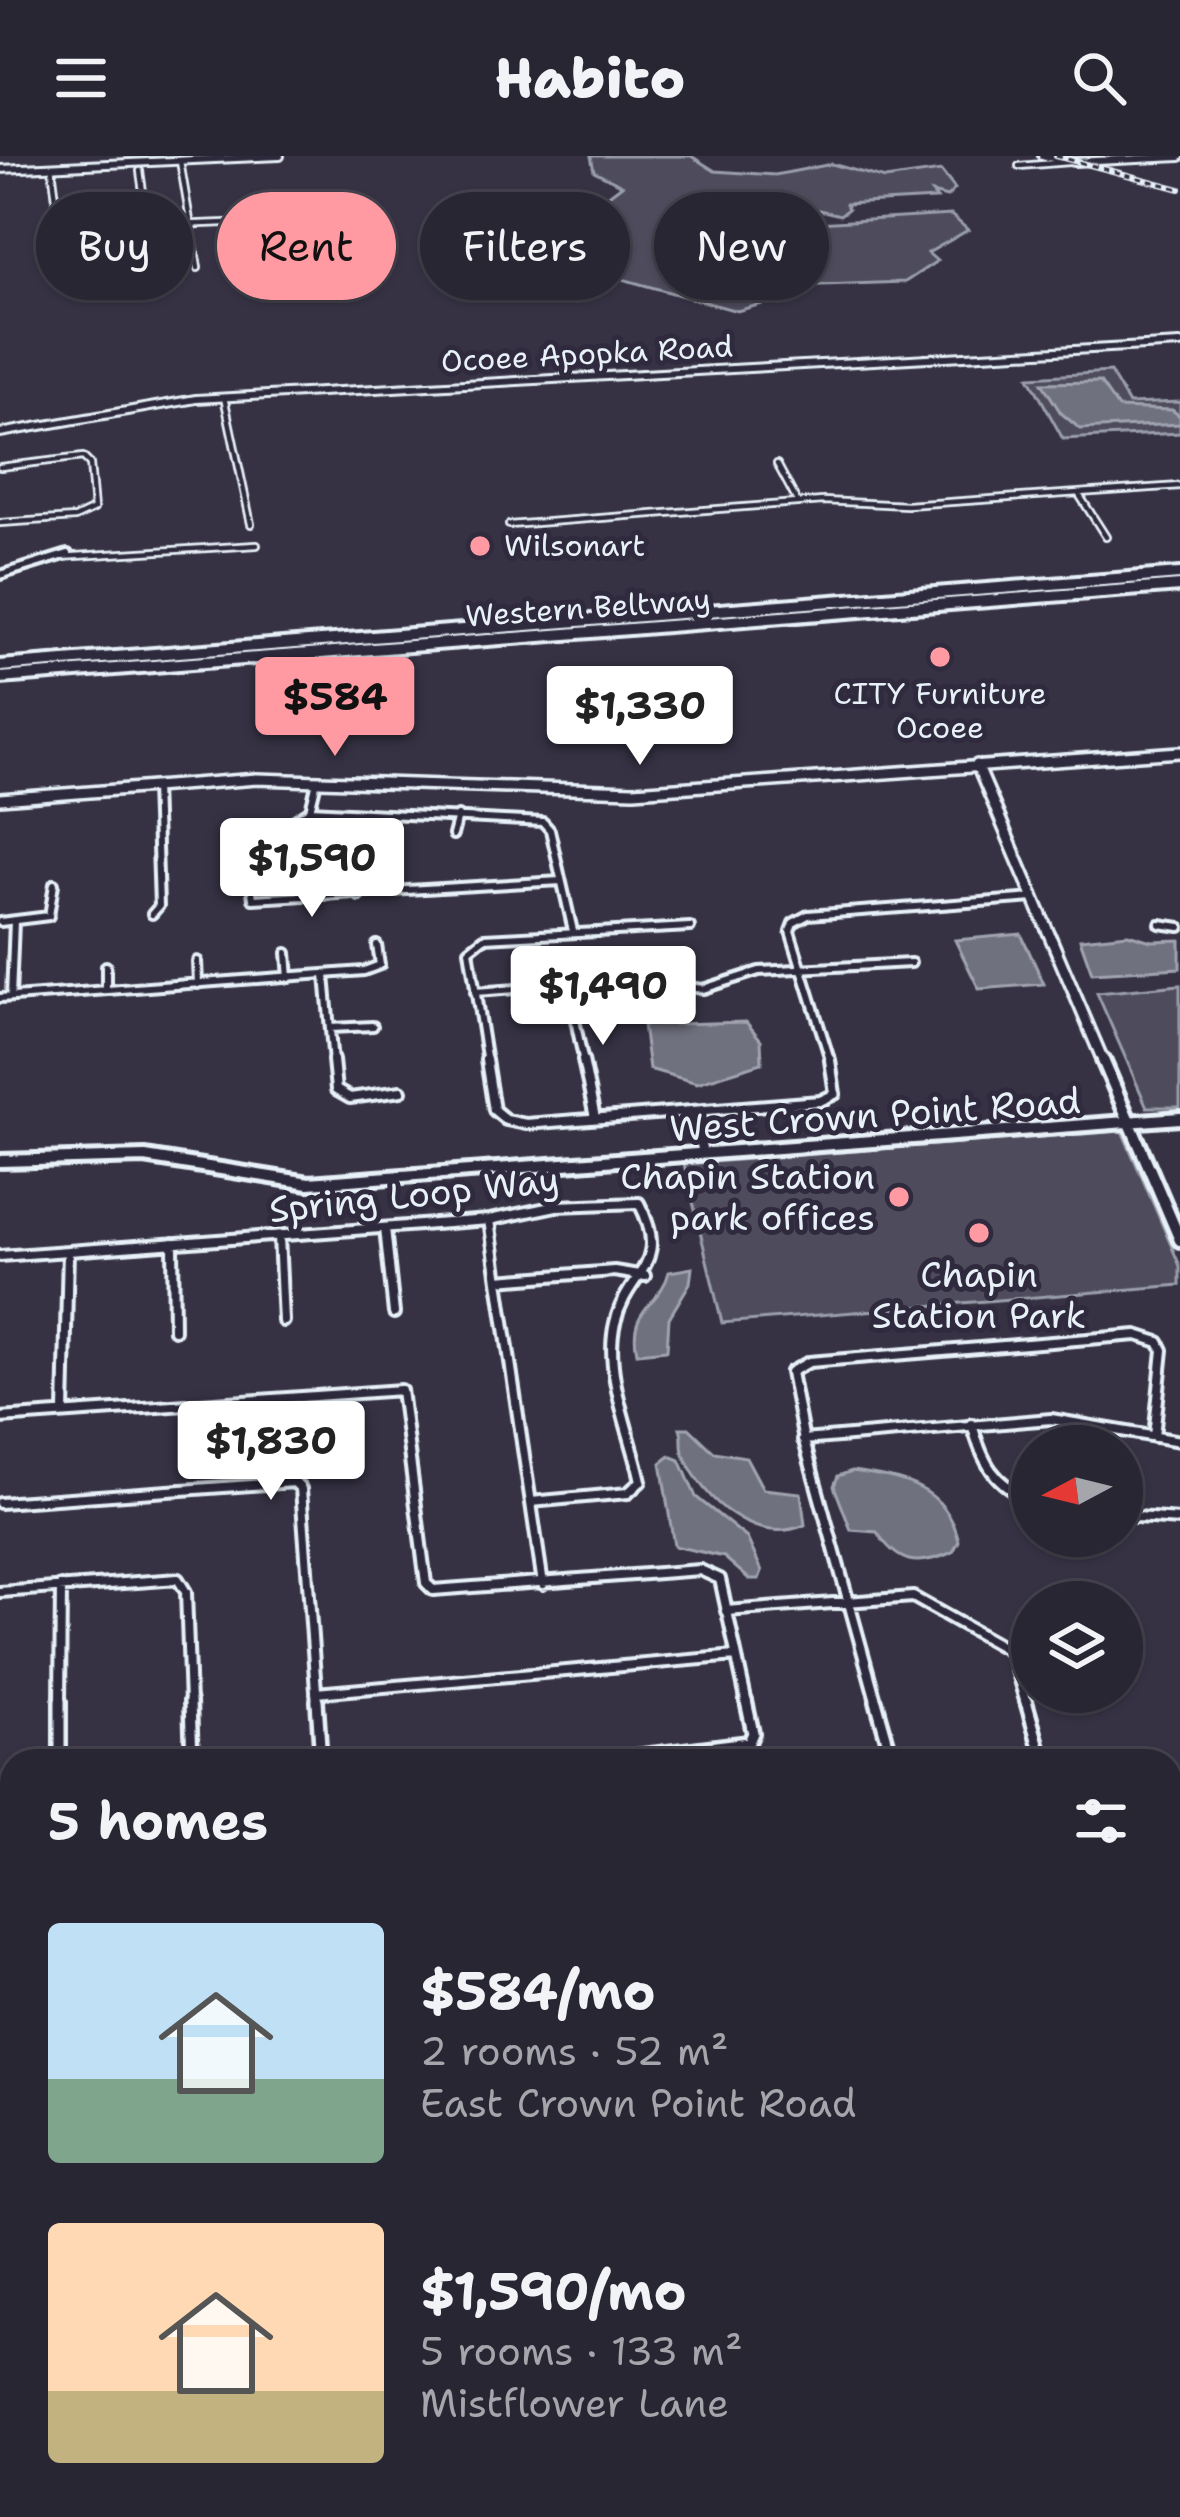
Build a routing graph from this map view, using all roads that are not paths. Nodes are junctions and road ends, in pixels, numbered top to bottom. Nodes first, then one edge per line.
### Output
1 (33, 156) edge
2 (280, 156) edge
3 (1042, 156) edge
4 (254, 157) edge
5 (1180, 157) edge
6 (180, 158) edge
7 (104, 160) edge
8 (1069, 162) junction
9 (1019, 166) dead end
10 (52, 167) junction
11 (32, 168) junction
12 (0, 170) edge
13 (140, 171) dead end
14 (55, 192) edge
15 (142, 192) edge
16 (184, 192) edge
17 (193, 247) edge
18 (198, 268) dead end
19 (1180, 344) edge
20 (224, 397) junction
21 (0, 433) edge
22 (777, 464) dead end
23 (0, 467) edge
24 (1180, 486) edge
25 (1078, 493) junction
26 (797, 503) junction
27 (0, 523) edge
28 (251, 524) dead end
29 (509, 525) dead end
30 (1106, 537) dead end
31 (257, 545) dead end
32 (1180, 565) edge
33 (1180, 574) edge
34 (0, 575) edge
35 (1180, 588) edge
36 (761, 607) junction
37 (0, 665) edge
38 (0, 677) edge
39 (1180, 752) edge
40 (977, 766) junction
41 (316, 781) junction
42 (154, 786) junction
43 (0, 800) edge
44 (310, 810) junction
45 (458, 816) junction
46 (453, 835) dead end
47 (346, 862) dead end
48 (561, 880) junction
49 (54, 884) dead end
50 (359, 896) junction
51 (1035, 898) junction
52 (152, 914) dead end
53 (14, 921) junction
54 (0, 922) edge
55 (1160, 925) dead end
56 (690, 927) dead end
57 (1180, 927) edge
58 (572, 931) junction
59 (377, 945) dead end
60 (287, 953) dead end
61 (197, 961) dead end
62 (911, 964) dead end
63 (106, 966) dead end
64 (801, 968) junction
65 (325, 975) junction
66 (289, 978) junction
67 (198, 984) junction
68 (568, 986) junction
69 (106, 990) junction
70 (476, 992) junction
71 (11, 997) junction
72 (0, 998) edge
73 (373, 1026) dead end
74 (330, 1028) junction
75 (400, 1091) dead end
76 (693, 1111) junction
77 (596, 1118) junction
78 (1180, 1118) edge
79 (1129, 1122) junction
80 (704, 1153) junction
81 (0, 1161) edge
82 (489, 1220) junction
83 (386, 1228) junction
84 (279, 1236) junction
85 (1180, 1240) edge
86 (173, 1243) junction
87 (68, 1251) junction
88 (0, 1256) edge
89 (645, 1276) junction
90 (497, 1280) junction
91 (394, 1313) dead end
92 (283, 1321) dead end
93 (174, 1330) dead end
94 (64, 1412) junction
95 (0, 1418) edge
96 (972, 1424) junction
97 (1154, 1437) junction
98 (803, 1439) junction
99 (1180, 1442) edge
100 (1011, 1493) edge
101 (531, 1502) junction
102 (0, 1503) edge
103 (1143, 1517) edge
104 (1180, 1520) edge
105 (544, 1584) junction
106 (61, 1586) junction
107 (0, 1592) edge
108 (849, 1600) junction
109 (726, 1612) junction
110 (736, 1656) junction
111 (316, 1693) junction
112 (60, 1749) edge
113 (191, 1749) edge
114 (320, 1749) edge
115 (692, 1749) edge
116 (890, 1749) edge
117 (1039, 1749) edge

1 - 11 street
2 - 4 street
3 - 8 street
4 - 6 street
5 - 8 street
6 - 7 street
6 - 16 street
7 - 10 street
8 - 9 street
10 - 11 street
10 - 14 street
11 - 12 street
13 - 15 street
17 - 18 street
19 - 20 street, Ocoee Apopka Road
20 - 21 street, Ocoee Apopka Road
20 - 28 street
22 - 26 street
23 - 27 street
24 - 25 street
25 - 26 street
25 - 30 street
26 - 29 street
31 - 34 street
32 - 36 highway
33 - 36 highway, Western Beltway
35 - 38 highway, Western Beltway
36 - 37 highway, Western Beltway
39 - 40 street
40 - 41 street
40 - 51 street
41 - 42 street
41 - 44 street
42 - 43 street
42 - 52 street
44 - 45 street
44 - 50 street
45 - 46 street
45 - 48 street
47 - 50 street
48 - 50 street
48 - 58 street
49 - 53 street
51 - 64 street
51 - 79 street
53 - 54 street
53 - 71 street
55 - 57 street
56 - 58 street
58 - 70 street
59 - 65 street
60 - 66 street
61 - 67 street
62 - 64 street
63 - 69 street
64 - 68 street
64 - 76 street
65 - 66 street
65 - 74 street
66 - 67 street
67 - 69 street
68 - 70 street
68 - 77 street
69 - 71 street
70 - 77 street
71 - 72 street
73 - 74 street
74 - 75 street
76 - 77 street
76 - 80 street
78 - 79 street, West Crown Point Road
79 - 80 street, West Crown Point Road
79 - 85 street
80 - 81 street, West Crown Point Road
82 - 83 street, Spring Loop Way
82 - 89 street, Spring Loop Way
82 - 90 street
83 - 84 street, Spring Loop Way
83 - 91 street
84 - 86 street, Spring Loop Way
84 - 92 street
86 - 87 street, Spring Loop Way
86 - 93 street
87 - 88 street, Spring Loop Way
87 - 94 street
89 - 90 street
89 - 101 street
90 - 101 street
94 - 95 street
94 - 105 street
96 - 97 street
96 - 98 street
96 - 100 street
97 - 98 street
97 - 99 street
98 - 108 street
101 - 105 street
102 - 111 street
103 - 104 street
105 - 109 street
106 - 107 street
106 - 112 street
106 - 113 street
108 - 109 street
108 - 116 street
108 - 117 street
109 - 110 street
110 - 111 street
110 - 115 street
111 - 114 street

